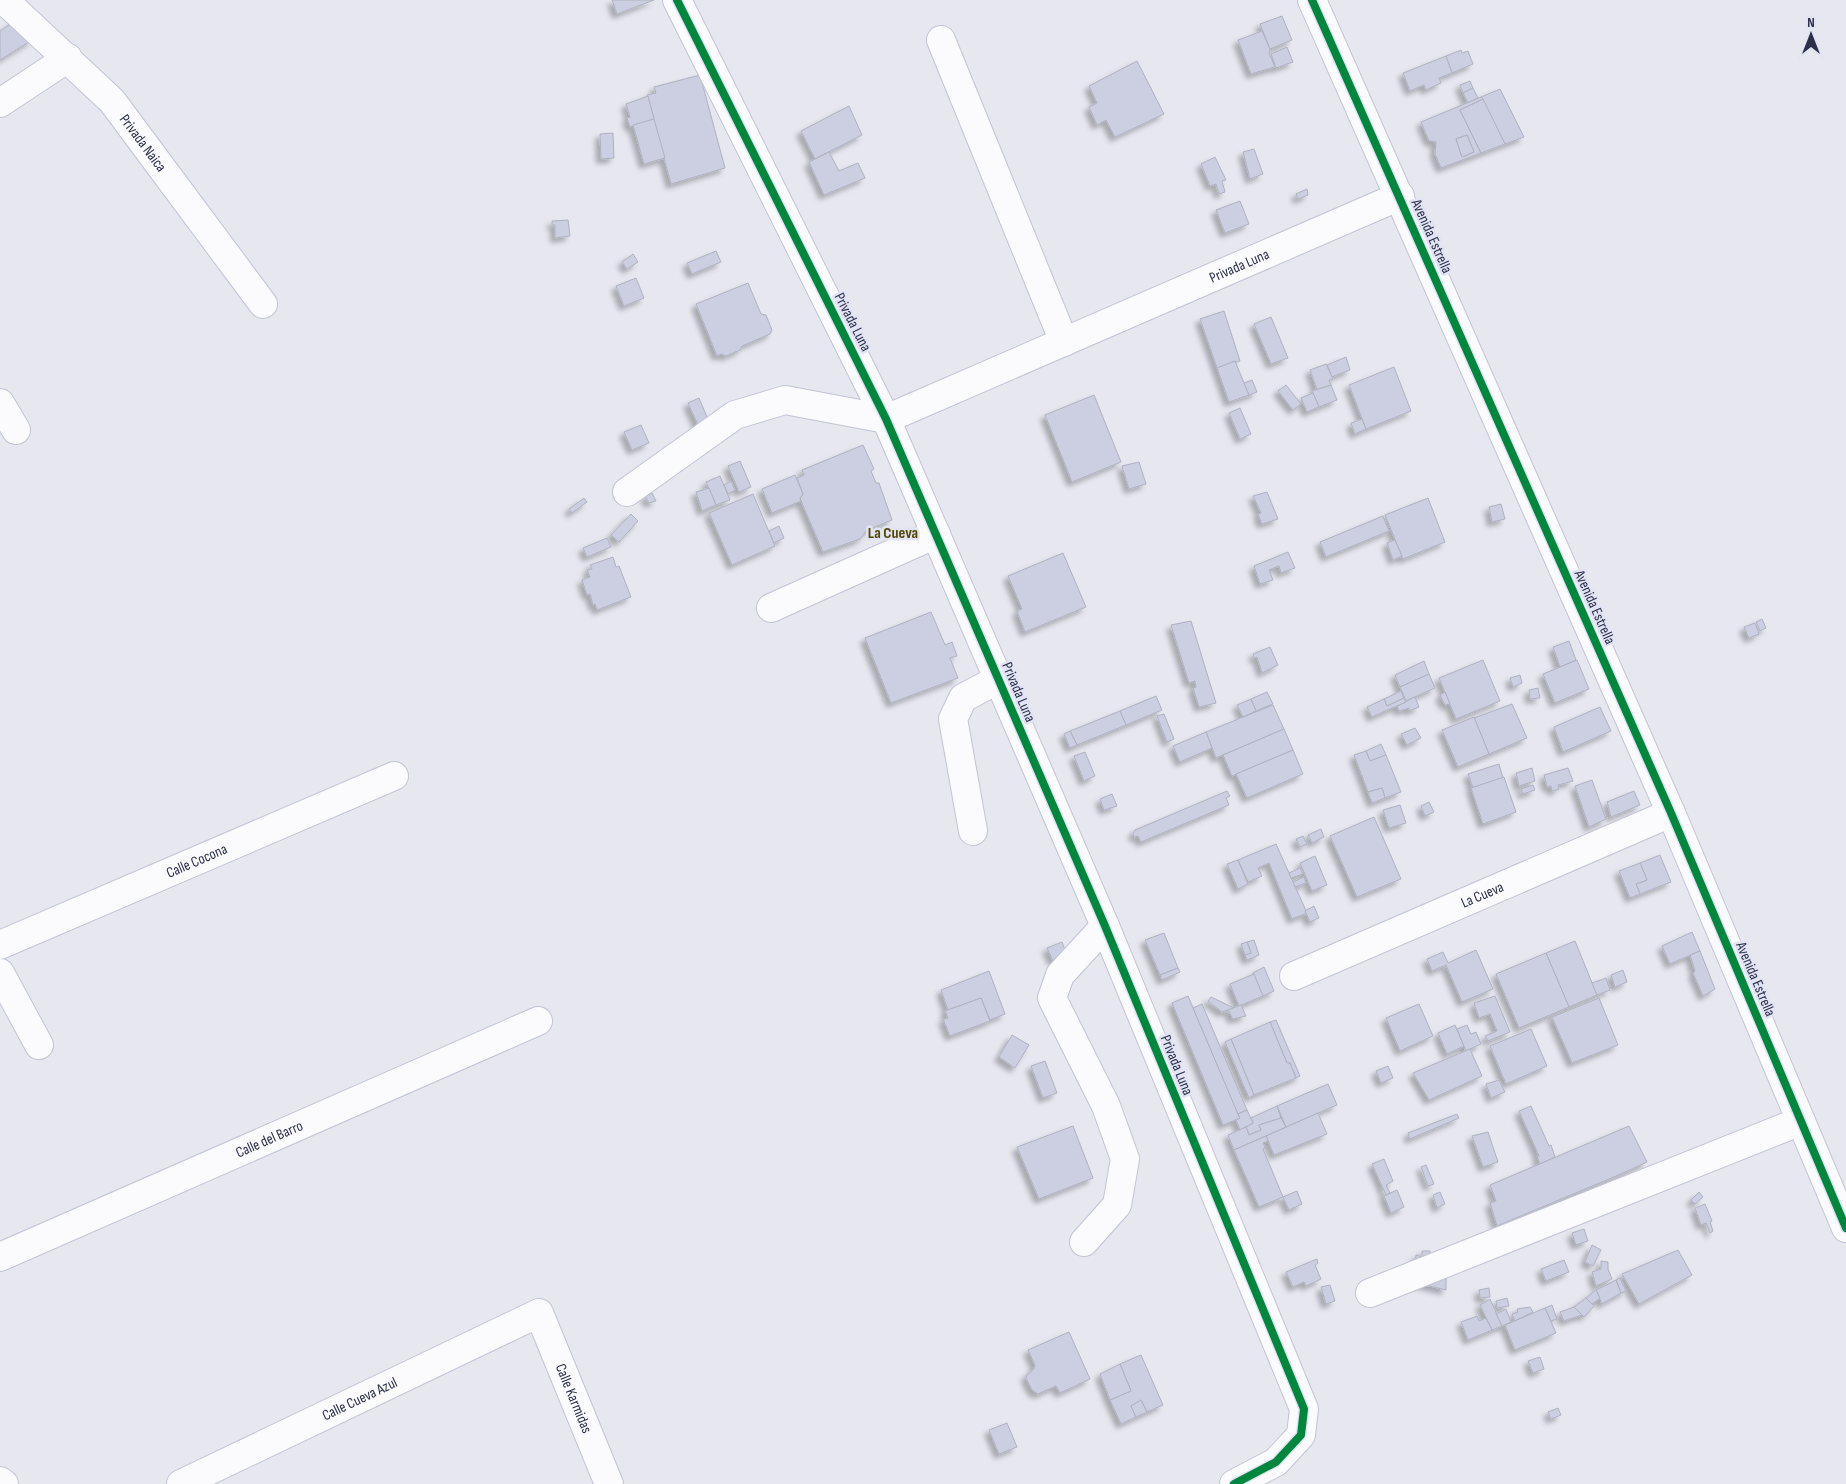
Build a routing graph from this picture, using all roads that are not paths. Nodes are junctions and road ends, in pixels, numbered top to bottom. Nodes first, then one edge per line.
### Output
1 (4, 0) edge
2 (677, 0) edge
3 (1312, 0) edge
4 (941, 40) dead end
5 (68, 58) junction
6 (0, 103) edge
7 (1400, 196) junction
8 (263, 304) dead end
9 (1064, 342) junction
10 (0, 403) edge
11 (886, 419) junction
12 (16, 430) dead end
13 (627, 492) dead end
14 (936, 534) junction
15 (771, 608) dead end
16 (998, 679) junction
17 (394, 776) dead end
18 (1671, 813) junction
19 (973, 831) dead end
20 (1106, 926) junction
21 (0, 945) edge
22 (0, 973) edge
23 (1294, 976) dead end
24 (538, 1021) dead end
25 (39, 1045) dead end
26 (1800, 1121) junction
27 (1846, 1228) edge
28 (1084, 1242) dead end
29 (0, 1257) edge
30 (1370, 1293) dead end
31 (539, 1313) joint
32 (0, 1481) edge
33 (4, 1484) edge
34 (181, 1484) edge
35 (609, 1484) edge
36 (1234, 1484) edge

1 - 5 street, Privada Naica
2 - 11 street, Privada Luna
3 - 7 street, Avenida Estrella
4 - 9 street
5 - 6 street
5 - 8 street, Privada Naica
7 - 9 street, Privada Luna
7 - 18 street, Avenida Estrella
9 - 11 street, Privada Luna
10 - 12 street
11 - 13 street
11 - 14 street, Privada Luna
14 - 15 street
14 - 16 street, Privada Luna
16 - 19 street
16 - 20 street, Privada Luna
17 - 21 street, Calle Cocona
18 - 23 street, La Cueva
18 - 26 street, Avenida Estrella
20 - 28 street
20 - 36 street, Privada Luna
22 - 25 street
24 - 29 street, Calle del Barro
26 - 27 street, Avenida Estrella
26 - 30 street
31 - 34 street, Calle Cueva Azul
31 - 35 street, Calle Karmidas
32 - 33 street

